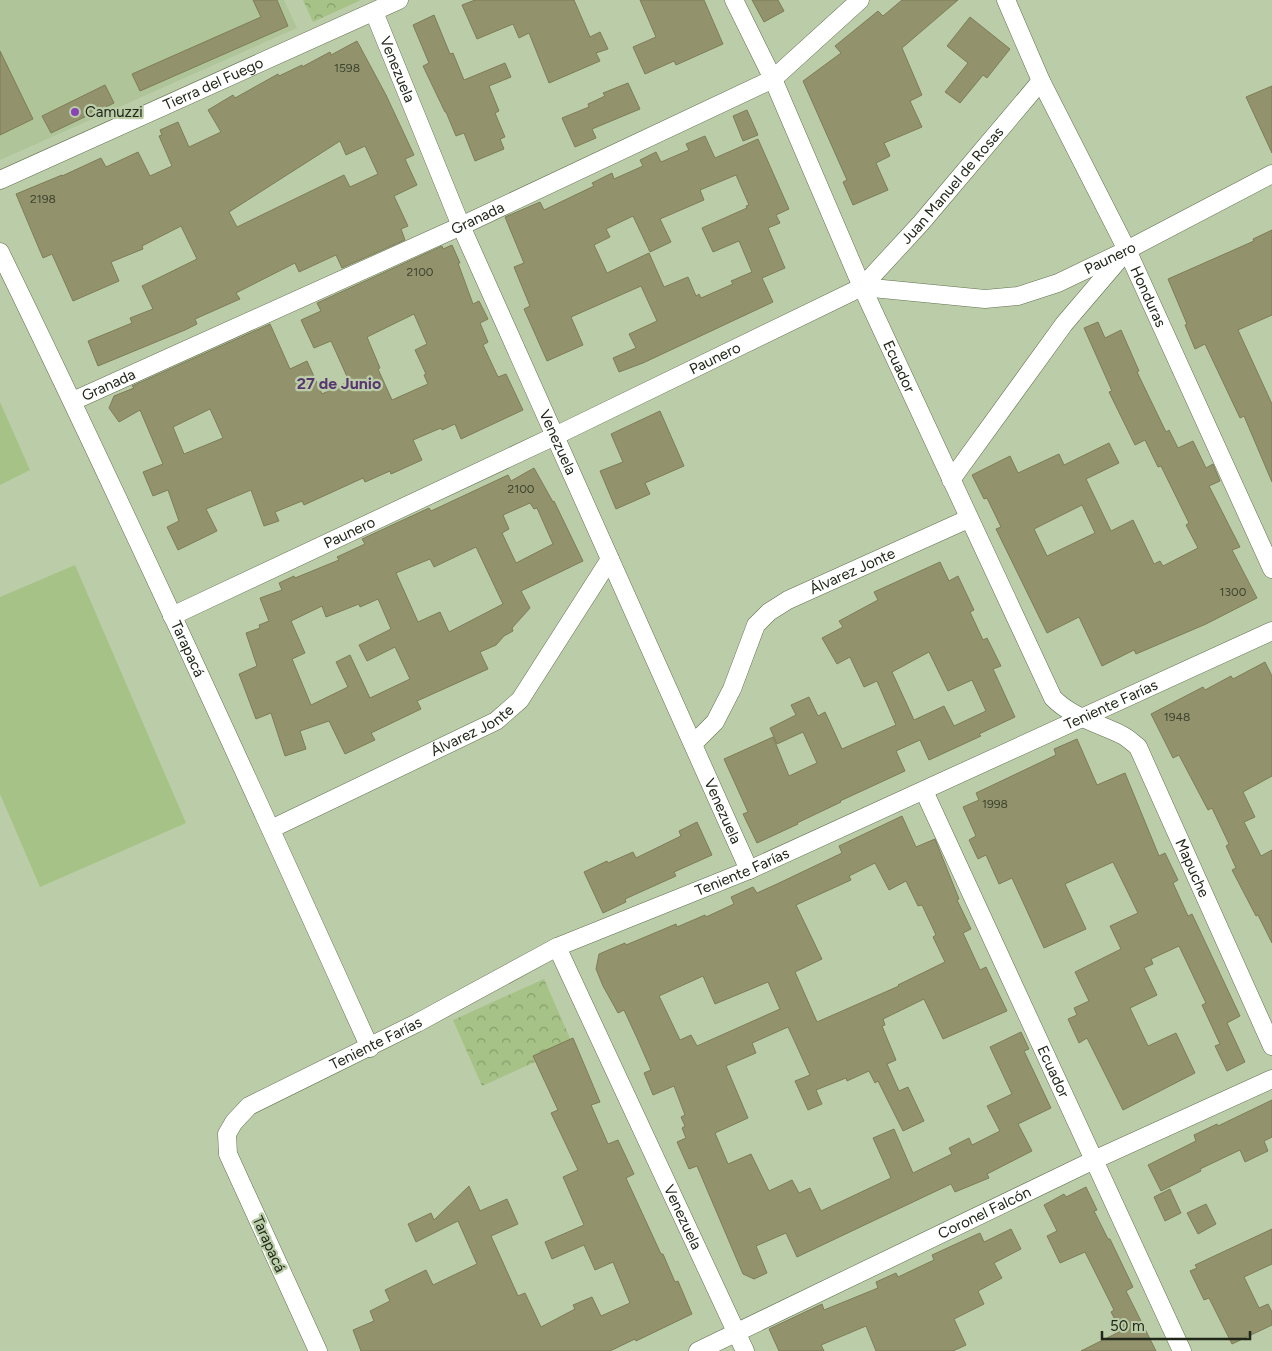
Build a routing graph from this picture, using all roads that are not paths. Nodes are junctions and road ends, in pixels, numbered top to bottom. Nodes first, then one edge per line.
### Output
1 (399, 0) edge
2 (734, 0) edge
3 (860, 0) edge
4 (1006, 0) edge
5 (374, 12) junction
6 (773, 79) junction
7 (1041, 81) junction
8 (1272, 174) edge
9 (0, 180) edge
10 (461, 226) junction
11 (1127, 250) junction
12 (0, 252) edge
13 (862, 287) junction
14 (73, 401) junction
15 (555, 436) junction
16 (951, 480) junction
17 (968, 519) junction
18 (610, 559) junction
19 (1272, 569) edge
20 (172, 616) junction
21 (1272, 631) edge
22 (1083, 719) junction
23 (693, 744) junction
24 (924, 791) junction
25 (270, 829) junction
26 (749, 870) junction
27 (557, 947) junction
28 (1272, 1046) edge
29 (370, 1048) junction
30 (1272, 1079) edge
31 (227, 1134) joint
32 (1094, 1160) junction
33 (737, 1333) junction
34 (318, 1351) edge
35 (698, 1351) edge
36 (745, 1351) edge
37 (1182, 1351) edge

1 - 5 street, Tierra del Fuego
2 - 6 street, Ecuador
3 - 6 street, Granada
4 - 7 street, Honduras
5 - 9 street, Tierra del Fuego
5 - 10 street, Venezuela
6 - 10 street, Granada
6 - 13 street, Ecuador
7 - 11 street, Honduras
7 - 13 street, Juan Manuel de Rosas
8 - 11 street, Paunero
10 - 14 street, Granada
10 - 15 street, Venezuela
11 - 13 street, Paunero
11 - 16 street
11 - 19 street, Honduras
12 - 14 street, Tarapacá
13 - 15 street, Paunero
13 - 16 street, Ecuador
14 - 20 street, Tarapacá
15 - 18 street, Venezuela
15 - 20 street, Paunero
16 - 17 street, Ecuador
17 - 22 street, Ecuador
17 - 23 street, Álvarez Jonte
18 - 23 street, Venezuela
18 - 25 street, Álvarez Jonte
20 - 25 street, Tarapacá
21 - 22 street, Teniente Farías
22 - 24 street, Teniente Farías
22 - 28 street, Mapuche
23 - 26 street, Venezuela
24 - 26 street, Teniente Farías
24 - 32 street, Ecuador
25 - 29 street, Tarapacá
26 - 27 street, Teniente Farías
27 - 29 street, Teniente Farías
27 - 33 street, Venezuela
29 - 31 street, Teniente Farías
30 - 32 street, Coronel Falcón
31 - 34 street, Tarapacá
32 - 33 street, Coronel Falcón
32 - 37 street, Ecuador
33 - 35 street, Coronel Falcón
33 - 36 street, Venezuela

